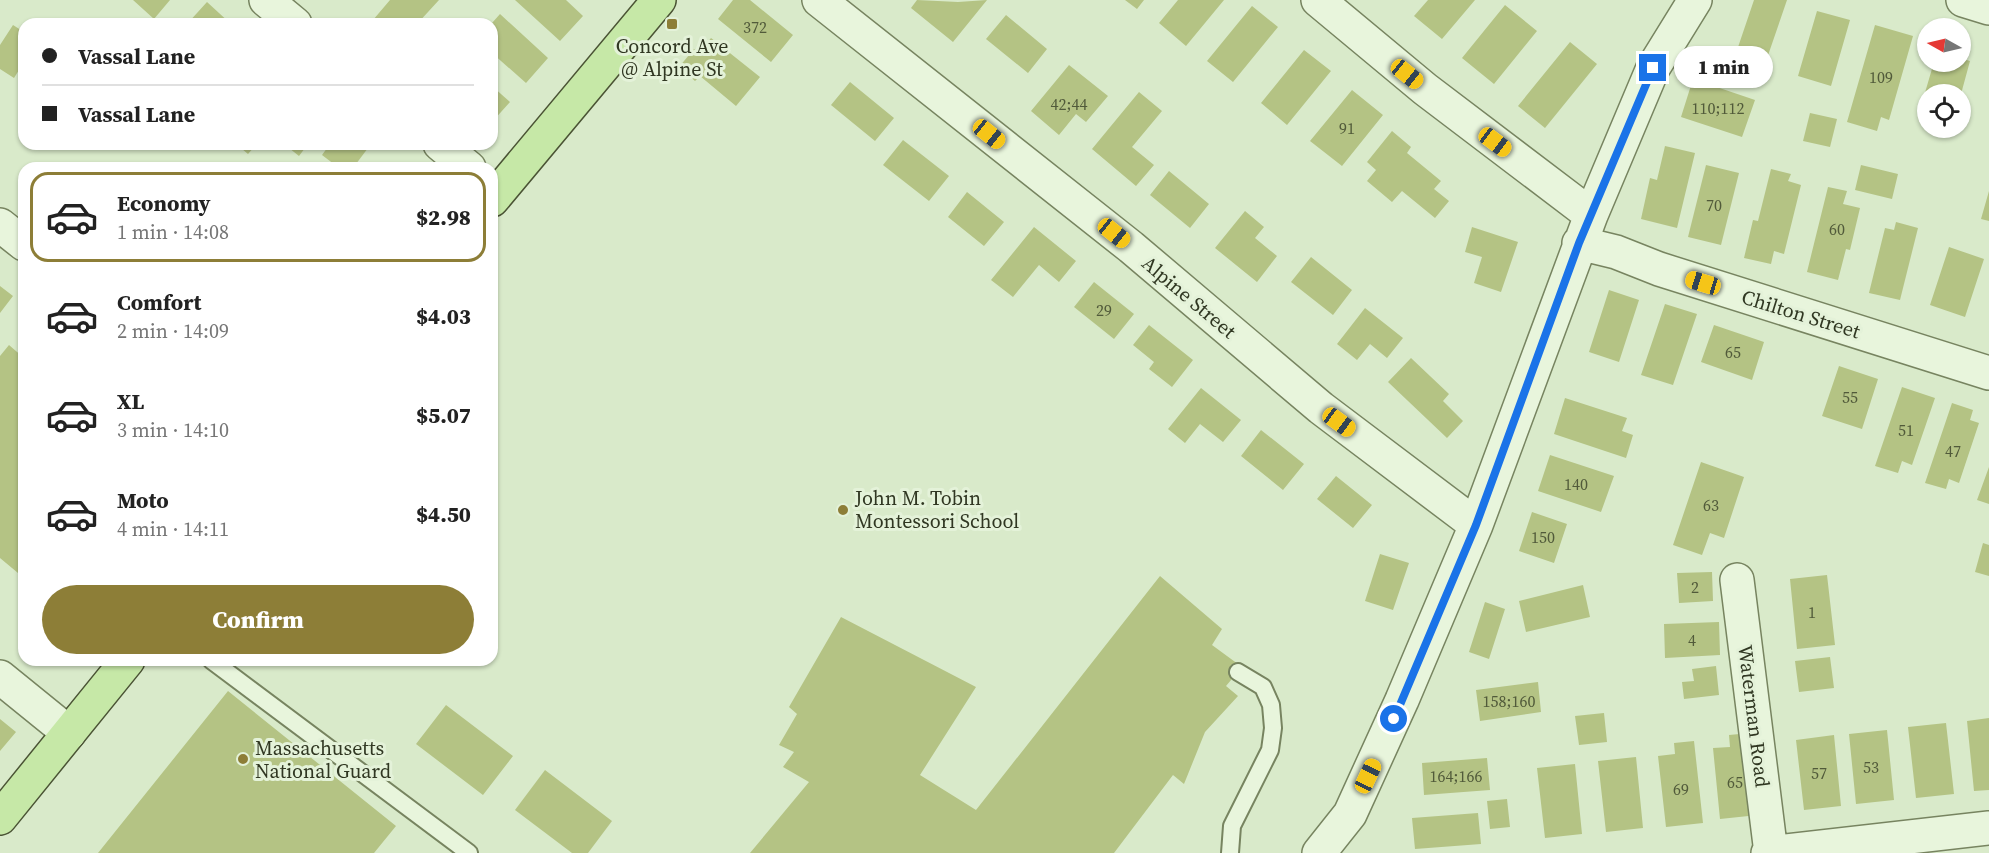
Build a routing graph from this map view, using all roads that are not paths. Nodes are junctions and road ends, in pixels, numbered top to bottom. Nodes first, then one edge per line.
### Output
1 (266, 0) edge
2 (658, 0) edge
3 (819, 0) edge
4 (1318, 0) edge
5 (1695, 0) edge
6 (1964, 0) edge
7 (1989, 8) edge
8 (288, 18) edge
9 (447, 150) edge
10 (462, 162) edge
11 (498, 189) edge
12 (0, 225) edge
13 (1585, 229) junction
14 (18, 239) edge
15 (1989, 373) edge
16 (1476, 525) junction
17 (1737, 580) dead end
18 (123, 666) edge
19 (220, 666) edge
20 (1238, 672) dead end
21 (0, 678) edge
22 (69, 733) junction
23 (0, 818) edge
24 (1989, 828) edge
25 (469, 853) edge
26 (1230, 853) edge
27 (1319, 853) edge
28 (1770, 853) edge

1 - 8 street
2 - 11 main road
3 - 16 street, Alpine Street
4 - 13 street, Chilton Street
5 - 13 street
6 - 7 street
9 - 10 street
12 - 14 street
13 - 15 street, Chilton Street
13 - 16 street
16 - 27 street
17 - 28 street, Waterman Road
18 - 22 main road
19 - 25 lane
20 - 26 lane
21 - 22 street
22 - 23 main road
24 - 28 street

